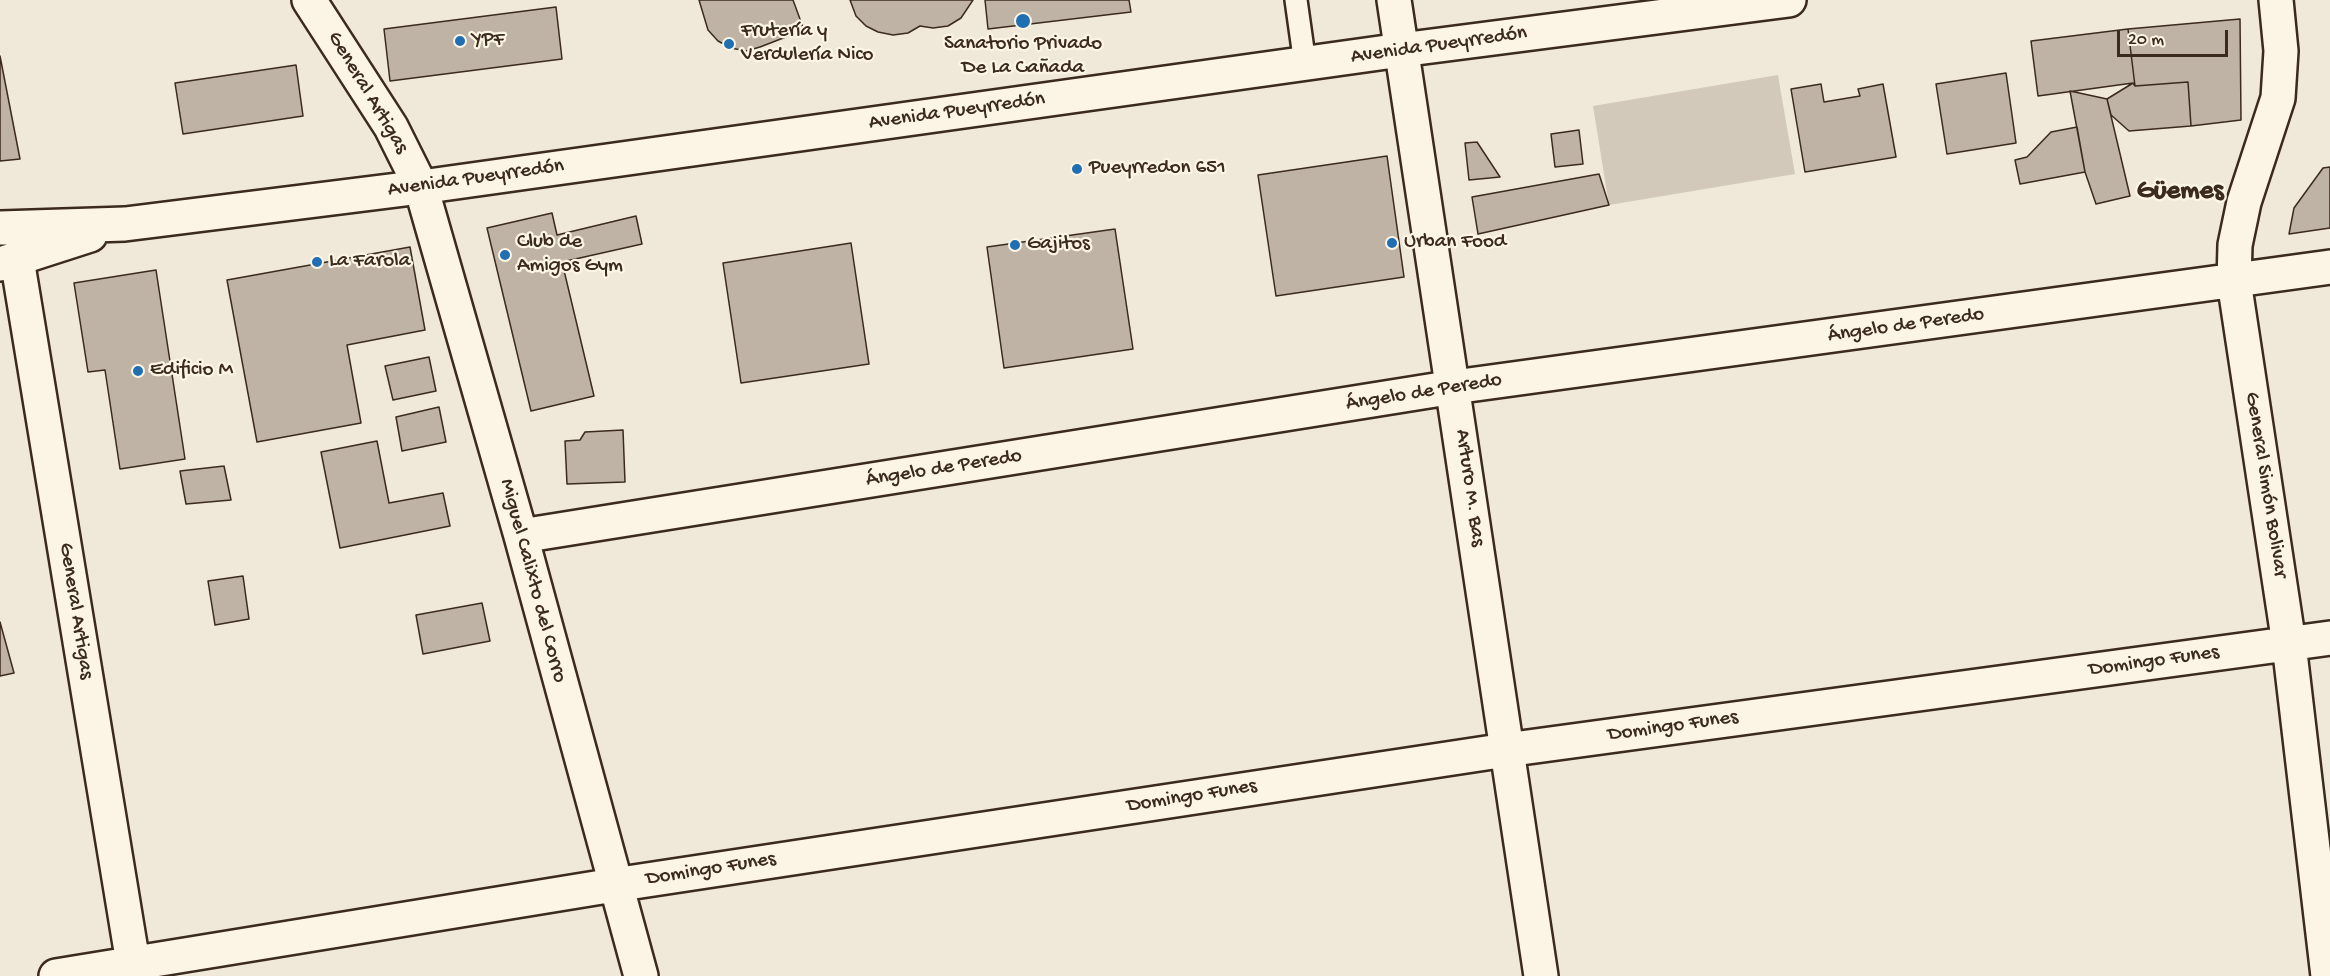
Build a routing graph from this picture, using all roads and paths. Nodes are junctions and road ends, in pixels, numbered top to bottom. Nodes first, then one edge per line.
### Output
1 (309, 0) edge
2 (1296, 0) edge
3 (1394, 0) edge
4 (1789, 0) edge
5 (2276, 0) edge
6 (1401, 51) junction
7 (1305, 64) junction
8 (421, 187) junction
9 (125, 224) junction
10 (0, 228) edge
11 (8, 262) edge
12 (2330, 267) edge
13 (2234, 281) junction
14 (1454, 387) junction
15 (521, 536) junction
16 (2330, 638) edge
17 (2289, 644) junction
18 (1506, 750) junction
19 (614, 885) junction
20 (133, 963) junction
21 (56, 976) edge
22 (641, 976) edge
23 (1541, 976) edge
24 (2328, 976) edge

1 - 8 street, General Artigas
2 - 7 lane
3 - 6 street, Arturo M. Bas
4 - 6 street, Avenida Pueyrredón
5 - 13 street, General Simón Bolivar
6 - 7 street, Avenida Pueyrredón
6 - 14 street, Arturo M. Bas
7 - 8 street, Avenida Pueyrredón
8 - 9 street, Avenida Pueyrredón
8 - 15 street, Miguel Calixto del Corro
9 - 10 street, Avenida Pueyrredón
9 - 11 street, Avenida Pueyrredón
11 - 20 street, General Artigas
12 - 13 street, Ángelo de Peredo
13 - 14 street, Ángelo de Peredo
13 - 17 street, General Simón Bolivar
14 - 15 street, Ángelo de Peredo
14 - 18 street, Arturo M. Bas
15 - 19 street, Miguel Calixto del Corro
16 - 17 street, Domingo Funes
17 - 18 street, Domingo Funes
17 - 24 street, General Simón Bolivar
18 - 19 street, Domingo Funes
18 - 23 street, Arturo M. Bas
19 - 20 street, Domingo Funes
19 - 22 street, Miguel Calixto del Corro
20 - 21 street, Domingo Funes

